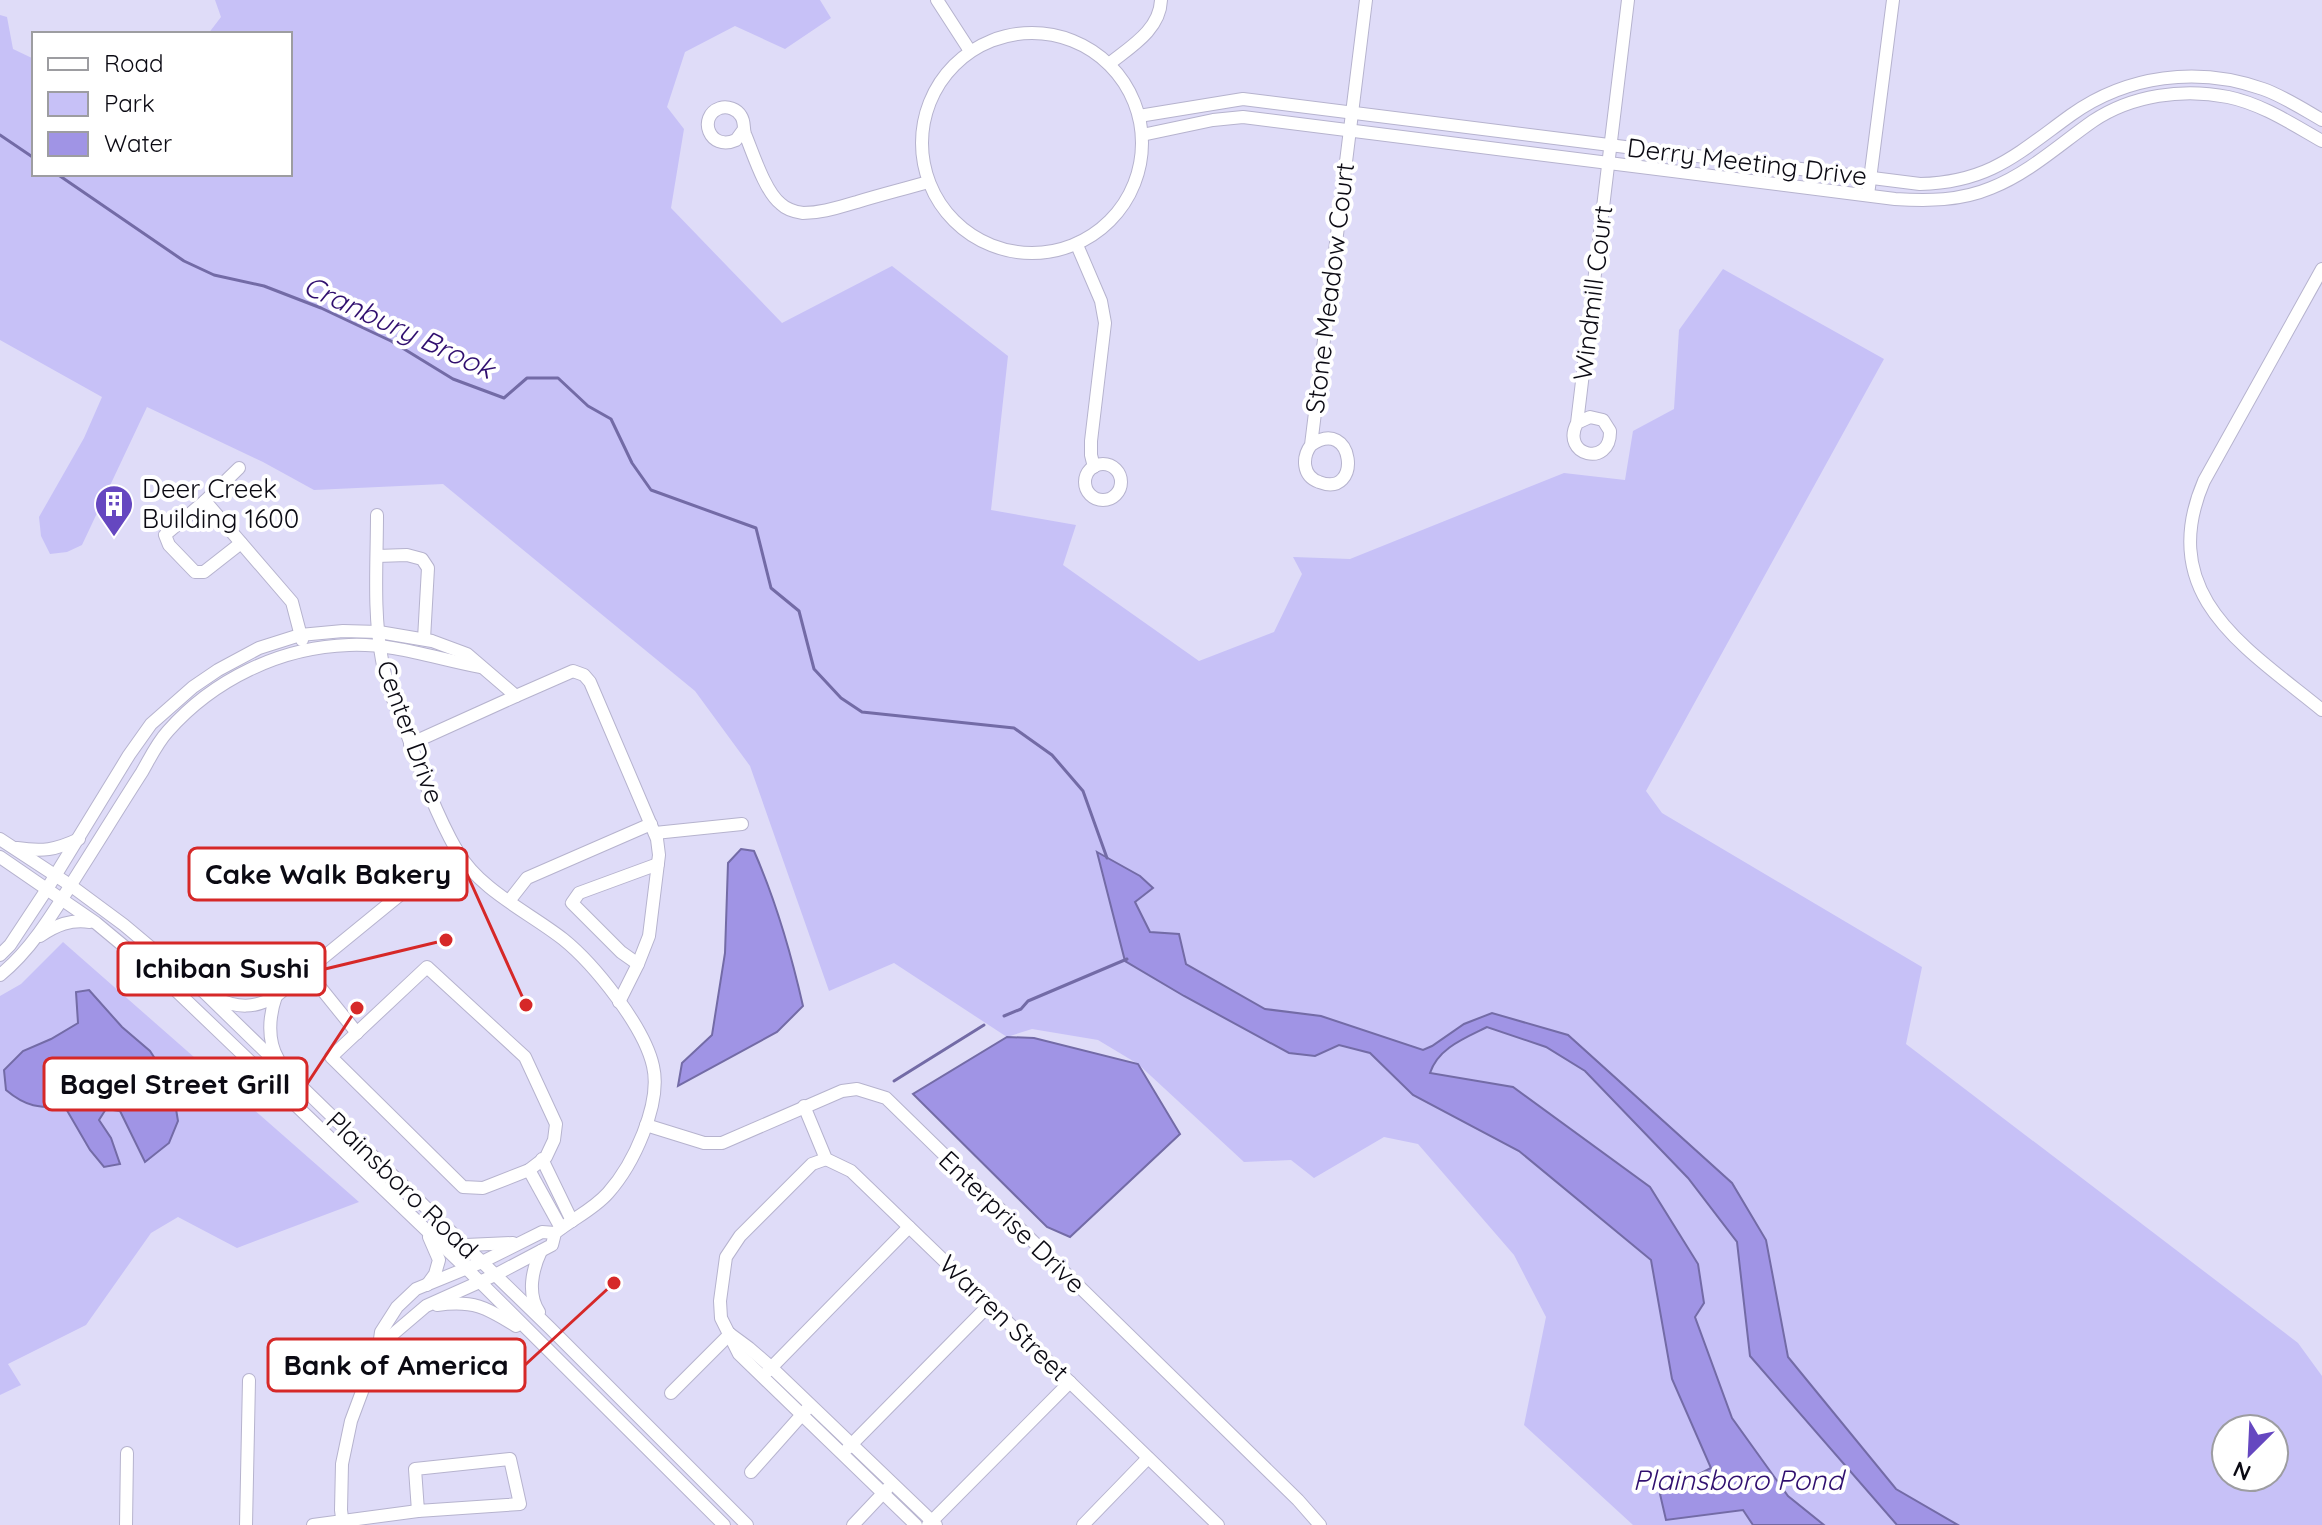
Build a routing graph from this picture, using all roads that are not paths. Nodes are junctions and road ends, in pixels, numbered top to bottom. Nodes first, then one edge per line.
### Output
1 (937, 0) edge
2 (1161, 0) edge
3 (1366, 0) edge
4 (1628, 0) edge
5 (1893, 0) edge
6 (970, 51) junction
7 (1109, 64) junction
8 (1351, 112) junction
9 (1139, 116) junction
10 (2322, 120) edge
11 (744, 129) dead end
12 (1350, 130) junction
13 (1142, 135) junction
14 (2322, 141) edge
15 (1610, 144) junction
16 (1608, 162) junction
17 (1869, 178) junction
18 (928, 182) junction
19 (1868, 195) junction
20 (1077, 245) junction
21 (2322, 269) edge
22 (1577, 423) dead end
23 (1311, 445) dead end
24 (1094, 467) dead end
25 (239, 468) dead end
26 (205, 501) junction
27 (377, 515) dead end
28 (241, 543) junction
29 (377, 556) junction
30 (379, 632) junction
31 (300, 635) junction
32 (424, 639) junction
33 (380, 648) junction
34 (304, 651) junction
35 (484, 667) junction
36 (516, 696) junction
37 (2322, 710) edge
38 (410, 744) junction
39 (742, 824) dead end
40 (653, 828) junction
41 (0, 839) edge
42 (79, 839) junction
43 (13, 848) junction
44 (456, 849) junction
45 (0, 857) edge
46 (658, 864) junction
47 (56, 876) junction
48 (70, 885) junction
49 (47, 889) junction
50 (61, 899) junction
51 (509, 901) junction
52 (96, 923) junction
53 (31, 942) junction
54 (0, 955) edge
55 (638, 964) junction
56 (307, 971) junction
57 (0, 975) edge
58 (205, 993) junction
59 (276, 996) junction
60 (619, 1002) junction
61 (357, 1033) junction
62 (292, 1077) junction
63 (804, 1106) junction
64 (646, 1125) junction
65 (542, 1159) junction
66 (826, 1159) junction
67 (529, 1170) junction
68 (572, 1221) junction
69 (423, 1227) junction
70 (909, 1227) junction
71 (558, 1231) junction
72 (520, 1242) junction
73 (466, 1245) junction
74 (541, 1251) junction
75 (482, 1262) junction
76 (467, 1269) junction
77 (495, 1275) junction
78 (479, 1281) junction
79 (427, 1285) junction
80 (990, 1304) junction
81 (426, 1306) junction
82 (550, 1328) junction
83 (730, 1334) junction
84 (379, 1346) junction
85 (545, 1348) junction
86 (767, 1371) junction
87 (249, 1380) dead end
88 (1070, 1382) junction
89 (671, 1393) dead end
90 (807, 1409) junction
91 (847, 1449) junction
92 (127, 1453) dead end
93 (1148, 1458) junction
94 (751, 1472) dead end
95 (887, 1489) junction
96 (418, 1511) junction
97 (343, 1523) edge
98 (932, 1524) edge
99 (126, 1525) edge
100 (246, 1525) edge
101 (313, 1525) edge
102 (724, 1525) edge
103 (747, 1525) edge
104 (853, 1525) edge
105 (916, 1525) edge
106 (1083, 1525) edge
107 (1218, 1525) edge
108 (1320, 1525) edge

1 - 6 street
2 - 7 street
3 - 8 street, Stone Meadow Court
4 - 15 street, Windmill Court
5 - 17 street
6 - 7 street
6 - 18 street
7 - 9 street
8 - 9 street, Derry Meeting Drive
8 - 12 street, Stone Meadow Court
8 - 15 street, Derry Meeting Drive
9 - 13 street
10 - 17 street, Derry Meeting Drive
11 - 18 street
12 - 13 street, Derry Meeting Drive
12 - 16 street, Derry Meeting Drive
12 - 23 street, Stone Meadow Court
13 - 20 street
14 - 19 street, Derry Meeting Drive
15 - 16 street, Windmill Court
15 - 17 street, Derry Meeting Drive
16 - 19 street, Derry Meeting Drive
16 - 22 street, Windmill Court
17 - 19 street
18 - 20 street
20 - 24 street
21 - 37 street
25 - 26 street
26 - 28 street
26 - 28 street
27 - 29 street, Center Drive
28 - 31 street
29 - 30 street, Center Drive
29 - 32 street
30 - 31 street
30 - 32 street
30 - 33 street, Center Drive
31 - 34 street
31 - 42 street
32 - 35 street
33 - 34 street
33 - 35 street
33 - 38 street, Center Drive
34 - 48 street
35 - 36 street
36 - 38 street
36 - 40 street
38 - 44 street, Center Drive
39 - 40 street
40 - 46 street
40 - 51 street
41 - 43 street, Plainsboro Road
42 - 43 street
42 - 47 street
43 - 47 street, Plainsboro Road
44 - 51 street, Center Drive
44 - 56 street
45 - 49 street, Plainsboro Road
46 - 55 street
46 - 55 street
47 - 48 street, Plainsboro Road
47 - 49 street
48 - 50 street
48 - 58 street, Plainsboro Road
49 - 50 street, Plainsboro Road
49 - 54 street
50 - 52 street, Plainsboro Road
50 - 53 street
51 - 60 street, Center Drive
52 - 53 street
52 - 69 street, Plainsboro Road
53 - 57 street
55 - 60 street
56 - 59 street
56 - 61 street
58 - 59 street
58 - 62 street, Plainsboro Road
59 - 62 street
60 - 64 street, Center Drive
61 - 65 street
61 - 67 street
62 - 73 street, Plainsboro Road
63 - 64 street, Enterprise Drive
63 - 66 street
63 - 108 street, Enterprise Drive
64 - 68 street, Center Drive
65 - 67 street
65 - 68 street
66 - 70 street, Warren Street
66 - 83 street
67 - 71 street
68 - 71 street, Center Drive
69 - 76 street, Plainsboro Road
69 - 79 street
70 - 80 street, Warren Street
70 - 86 street
71 - 72 street, Center Drive
71 - 74 street, Center Drive
72 - 73 street
72 - 75 street, Center Drive
73 - 75 street, Plainsboro Road
74 - 77 street, Center Drive
74 - 82 street
75 - 76 street, Center Drive
75 - 77 street, Plainsboro Road
76 - 78 street, Plainsboro Road
76 - 79 street, Center Drive
77 - 78 street, Center Drive
77 - 82 street, Plainsboro Road
78 - 81 street, Center Drive
78 - 85 street, Plainsboro Road
79 - 84 street, Center Drive
80 - 88 street, Warren Street
80 - 91 street
81 - 84 street, Center Drive
81 - 85 street
82 - 103 street, Plainsboro Road
83 - 86 street
83 - 89 street
84 - 97 street, Center Drive
85 - 102 street, Plainsboro Road
86 - 90 street
87 - 100 street
88 - 93 street, Warren Street
88 - 98 street
90 - 91 street
90 - 94 street
91 - 95 street
92 - 99 street
93 - 106 street
93 - 107 street, Warren Street
95 - 98 street
95 - 104 street
95 - 105 street
96 - 96 street
96 - 97 street
97 - 101 street

